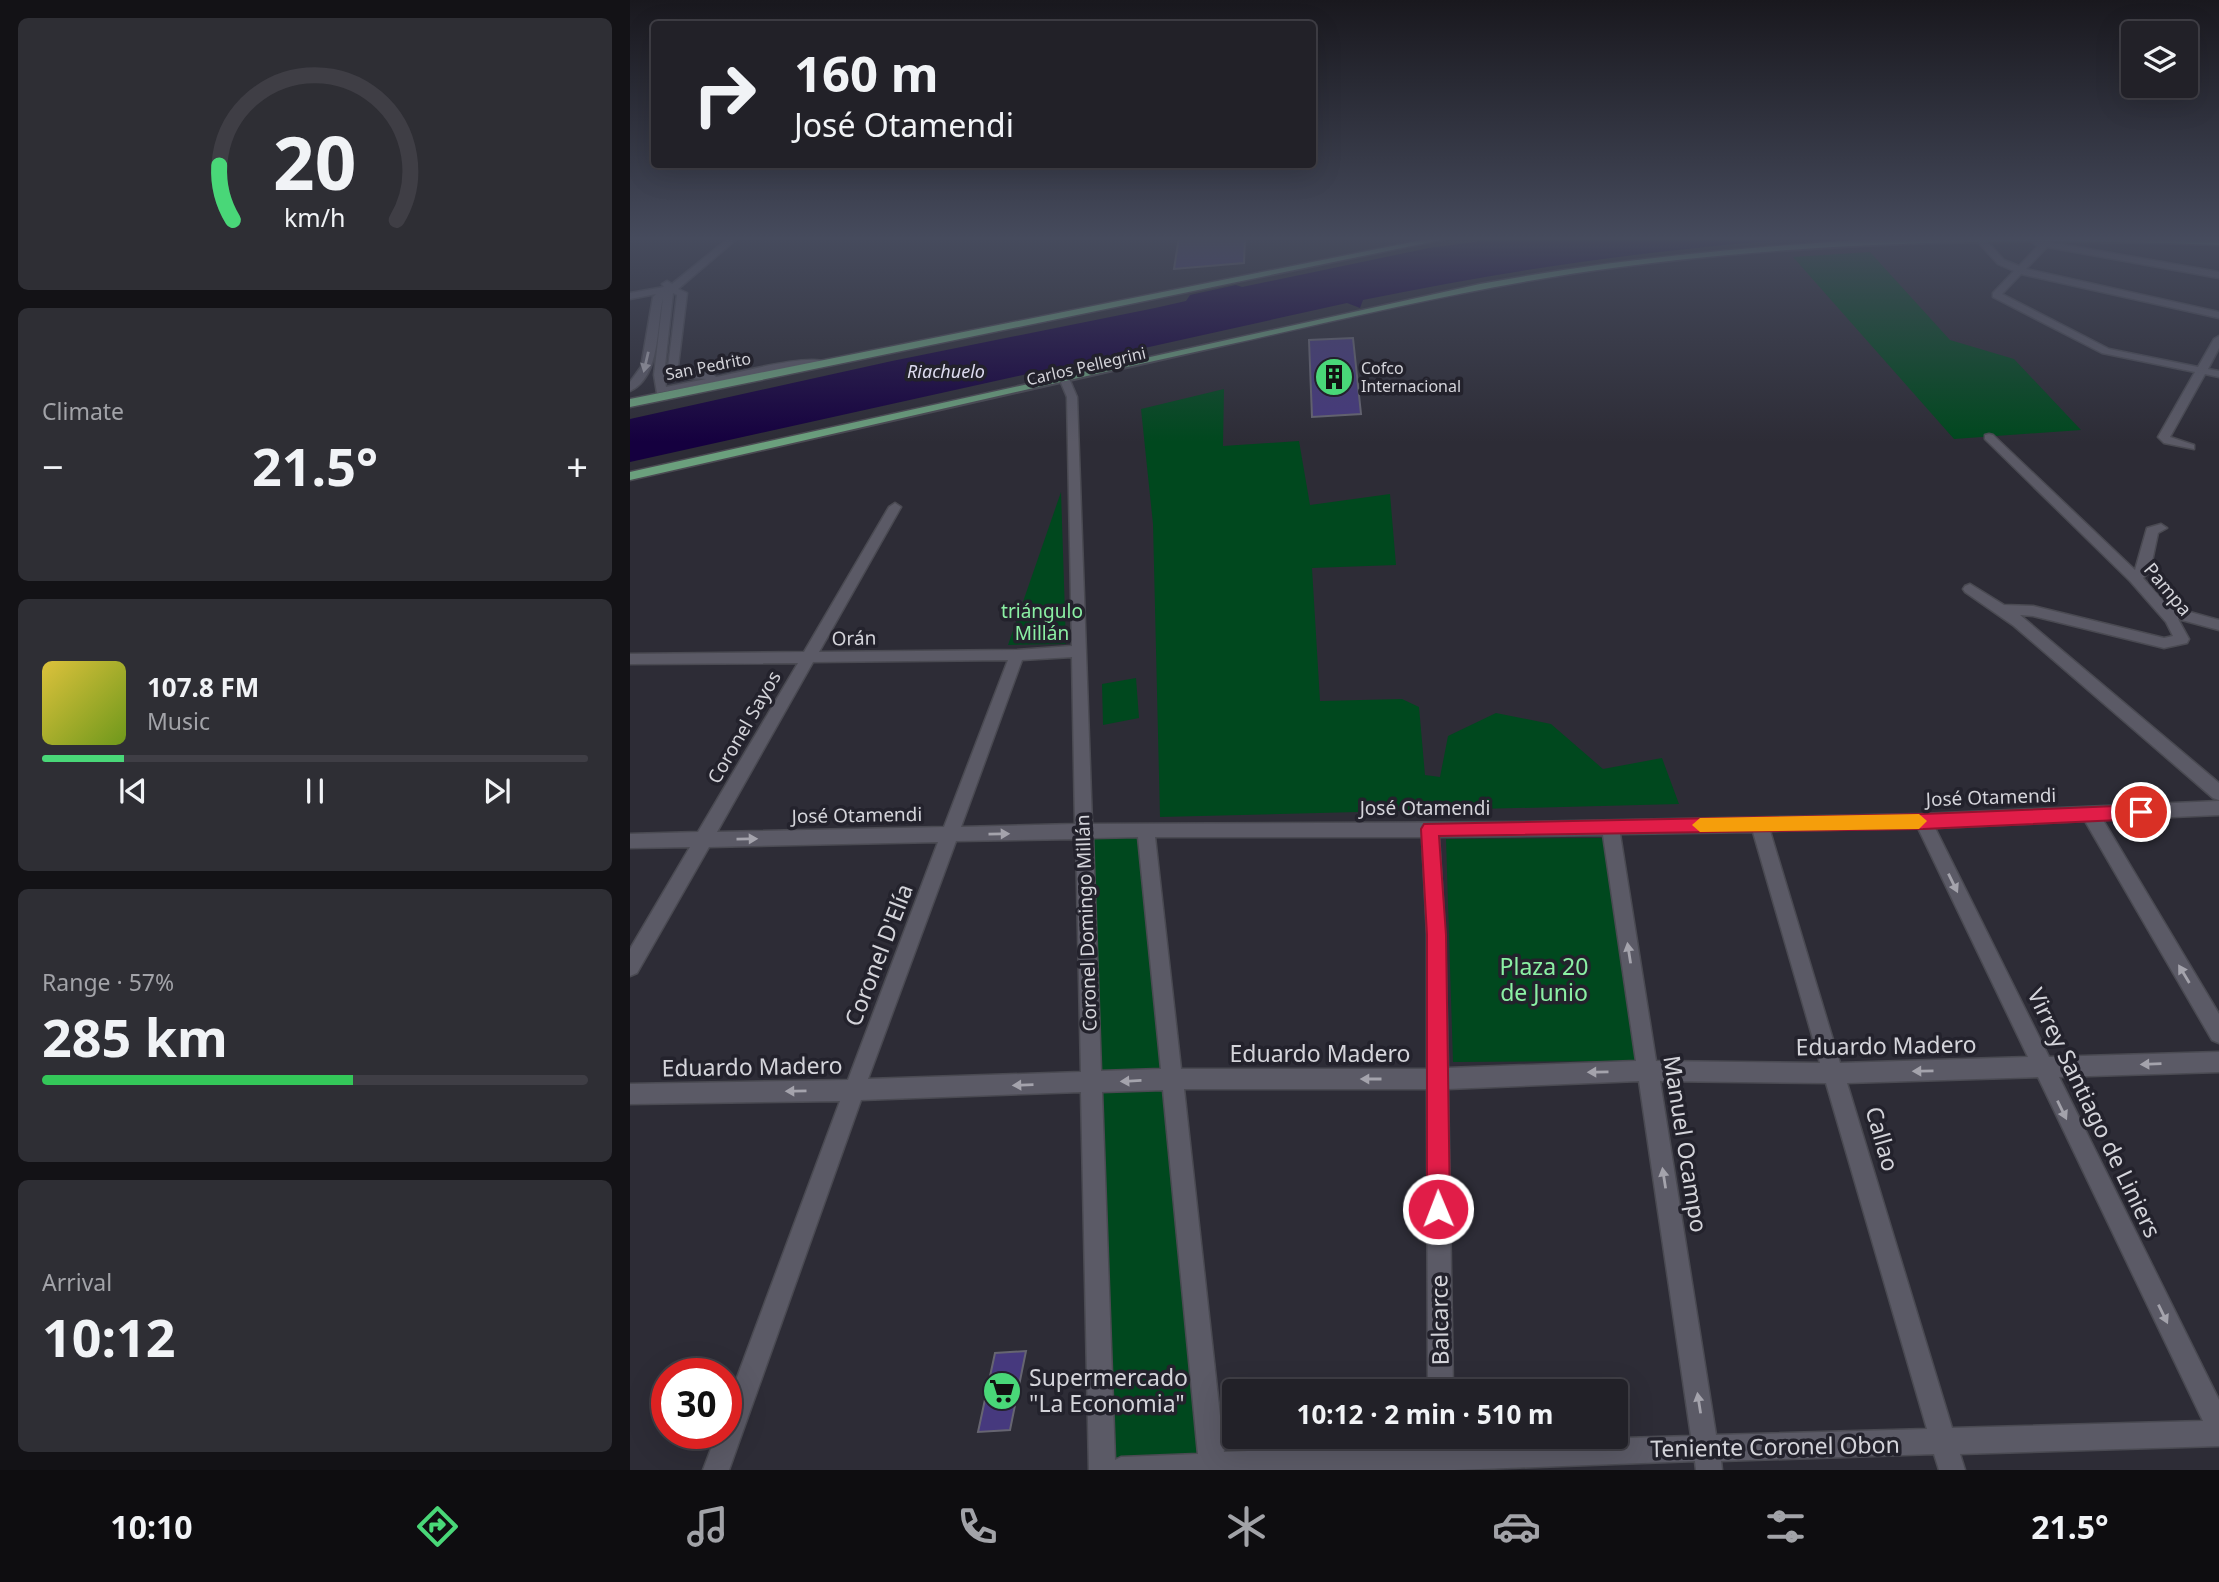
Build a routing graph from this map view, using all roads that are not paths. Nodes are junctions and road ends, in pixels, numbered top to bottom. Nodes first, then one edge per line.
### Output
1 (656, 306) edge
2 (666, 306) edge
3 (680, 306) edge
4 (1079, 306) edge
5 (1106, 306) edge
6 (1428, 306) edge
7 (2017, 306) edge
8 (2180, 306) edge
9 (2219, 314) edge
10 (2219, 339) edge
11 (823, 363) junction
12 (2202, 370) junction
13 (2219, 374) edge
14 (722, 376) junction
15 (1066, 382) junction
16 (630, 388) edge
17 (659, 389) junction
18 (630, 395) edge
19 (630, 403) edge
20 (1989, 437) dead end
21 (2190, 447) dead end
22 (630, 476) edge
23 (630, 485) edge
24 (895, 507) dead end
25 (2161, 528) dead end
26 (2135, 578) junction
27 (1970, 589) dead end
28 (2002, 610) junction
29 (2164, 610) junction
30 (2219, 625) edge
31 (1078, 650) junction
32 (1017, 655) junction
33 (808, 658) junction
34 (630, 659) edge
35 (2219, 793) edge
36 (2219, 808) edge
37 (2090, 814) junction
38 (1923, 821) junction
39 (1759, 824) junction
40 (1610, 826) junction
41 (1430, 829) junction
42 (1146, 830) junction
43 (1083, 833) junction
44 (951, 834) junction
45 (704, 840) junction
46 (630, 841) edge
47 (630, 967) edge
48 (2219, 1032) edge
49 (2219, 1062) edge
50 (2042, 1068) junction
51 (1648, 1071) junction
52 (1836, 1073) junction
53 (1171, 1079) junction
54 (1437, 1079) junction
55 (1091, 1083) junction
56 (854, 1090) junction
57 (630, 1094) edge
58 (1441, 1379) edge
59 (2219, 1427) edge
60 (2219, 1433) edge
61 (1945, 1443) junction
62 (1442, 1454) edge
63 (1708, 1459) edge
64 (1213, 1467) edge
65 (716, 1470) edge
66 (1102, 1470) edge
67 (1121, 1470) edge
68 (1952, 1470) edge

1 -> 16 street, San Pedrito
2 - 17 street, San Pedrito
3 - 14 street, San Pedrito
4 - 14 main road
5 - 11 main road
6 - 15 main road, Carlos Pellegrini
7 - 12 street
8 - 9 street
10 - 12 street
11 - 17 street, San Pedrito
11 - 19 main road
12 - 13 street
12 - 21 street
14 - 17 main road
15 - 22 main road, Carlos Pellegrini
15 - 23 main road, Carlos Pellegrini
15 - 31 street, Coronel Domingo Millán
17 - 18 main road
20 - 26 street, Pampa
24 - 33 street, Coronel Sayos
25 - 26 street
26 - 29 street, Pampa
27 - 28 street
28 - 29 street, Pampa
28 - 35 street
29 - 30 street
31 - 32 street, Orán
31 - 43 street, Coronel Domingo Millán
32 - 33 street, Orán
32 - 44 street, Coronel D'Elía
33 - 34 street, Orán
33 - 45 street, Coronel Sayos
36 - 37 street, José Otamendi
37 - 38 street, José Otamendi
48 -> 37 street
38 - 39 street, José Otamendi
38 -> 50 street, Virrey Santiago de Liniers
39 - 40 street, José Otamendi
39 - 52 street, Callao
40 - 41 street, José Otamendi
51 -> 40 street, Manuel Ocampo
41 - 42 street, José Otamendi
41 - 54 street, Balcarce
42 - 43 street, José Otamendi
42 - 53 street
44 -> 43 street, José Otamendi
43 - 55 street, Coronel Domingo Millán
45 -> 44 street, José Otamendi
44 - 56 street, Coronel D'Elía
45 - 46 street, José Otamendi
45 - 47 street, Coronel Sayos
49 -> 50 street, Eduardo Madero
50 -> 52 street, Eduardo Madero
50 -> 59 street, Virrey Santiago de Liniers
51 - 52 street, Eduardo Madero
51 -> 54 street, Eduardo Madero
63 -> 51 street, Manuel Ocampo
52 - 61 street, Callao
54 -> 53 street, Eduardo Madero
53 -> 55 street, Eduardo Madero
53 - 64 street
54 - 58 street, Balcarce
55 -> 56 street, Eduardo Madero
55 - 66 street, Coronel Domingo Millán
56 -> 57 street, Eduardo Madero
56 - 65 street, Coronel D'Elía
60 - 61 street, Teniente Coronel Obon
61 - 63 street, Teniente Coronel Obon
61 - 68 street, Callao
62 - 63 street, Teniente Coronel Obon
62 - 64 street, Teniente Coronel Obon
64 - 67 street, Teniente Coronel Obon

